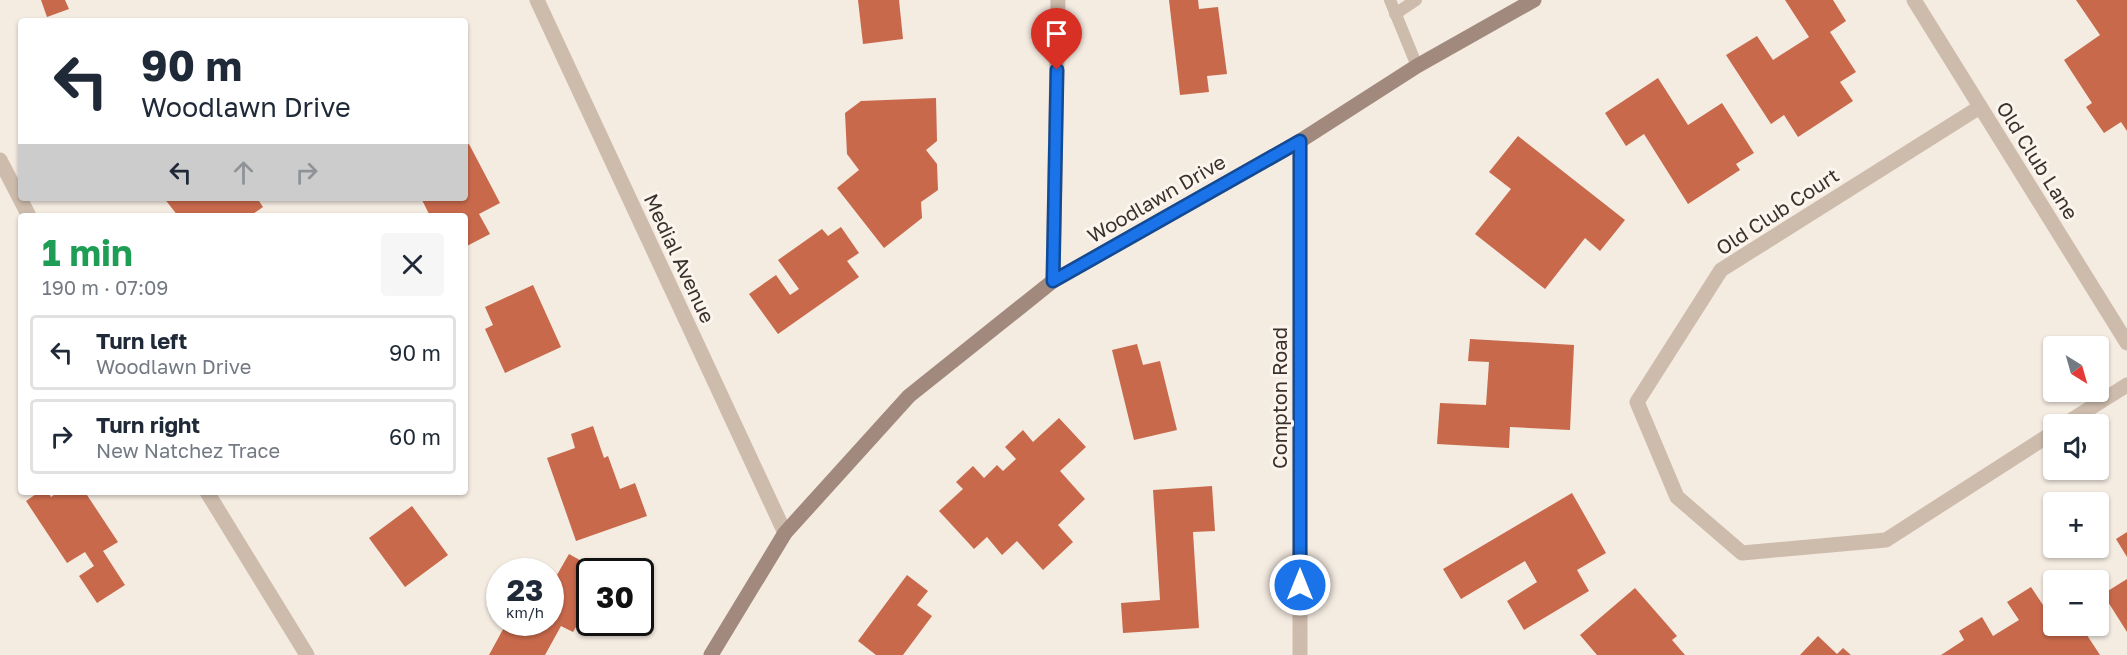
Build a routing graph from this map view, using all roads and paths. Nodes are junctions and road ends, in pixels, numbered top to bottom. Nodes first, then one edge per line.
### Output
1 (537, 0) edge
2 (1058, 0) edge
3 (1390, 0) edge
4 (1416, 0) edge
5 (1534, 0) edge
6 (1914, 0) edge
7 (1395, 14) junction
8 (1417, 66) junction
9 (1980, 107) junction
10 (1300, 141) junction
11 (0, 160) edge
12 (18, 195) edge
13 (1053, 281) junction
14 (2127, 343) edge
15 (2127, 385) edge
16 (2081, 414) edge
17 (2043, 439) edge
18 (209, 495) edge
19 (785, 533) junction
20 (307, 655) edge
21 (711, 655) edge
22 (1300, 655) edge

1 - 19 street, Medial Avenue
2 - 13 street
3 - 7 lane
4 - 7 lane
5 - 8 main road, Woodlawn Drive
6 - 9 street, Old Club Lane
7 - 8 lane
8 - 10 main road, Woodlawn Drive
9 - 14 street, Old Club Lane
9 - 17 street, Old Club Court
10 - 13 main road, Woodlawn Drive
10 - 22 street, Compton Road
11 - 12 street
13 - 19 main road, Woodlawn Drive
15 - 16 street
18 - 20 street
19 - 21 main road, Woodlawn Drive

